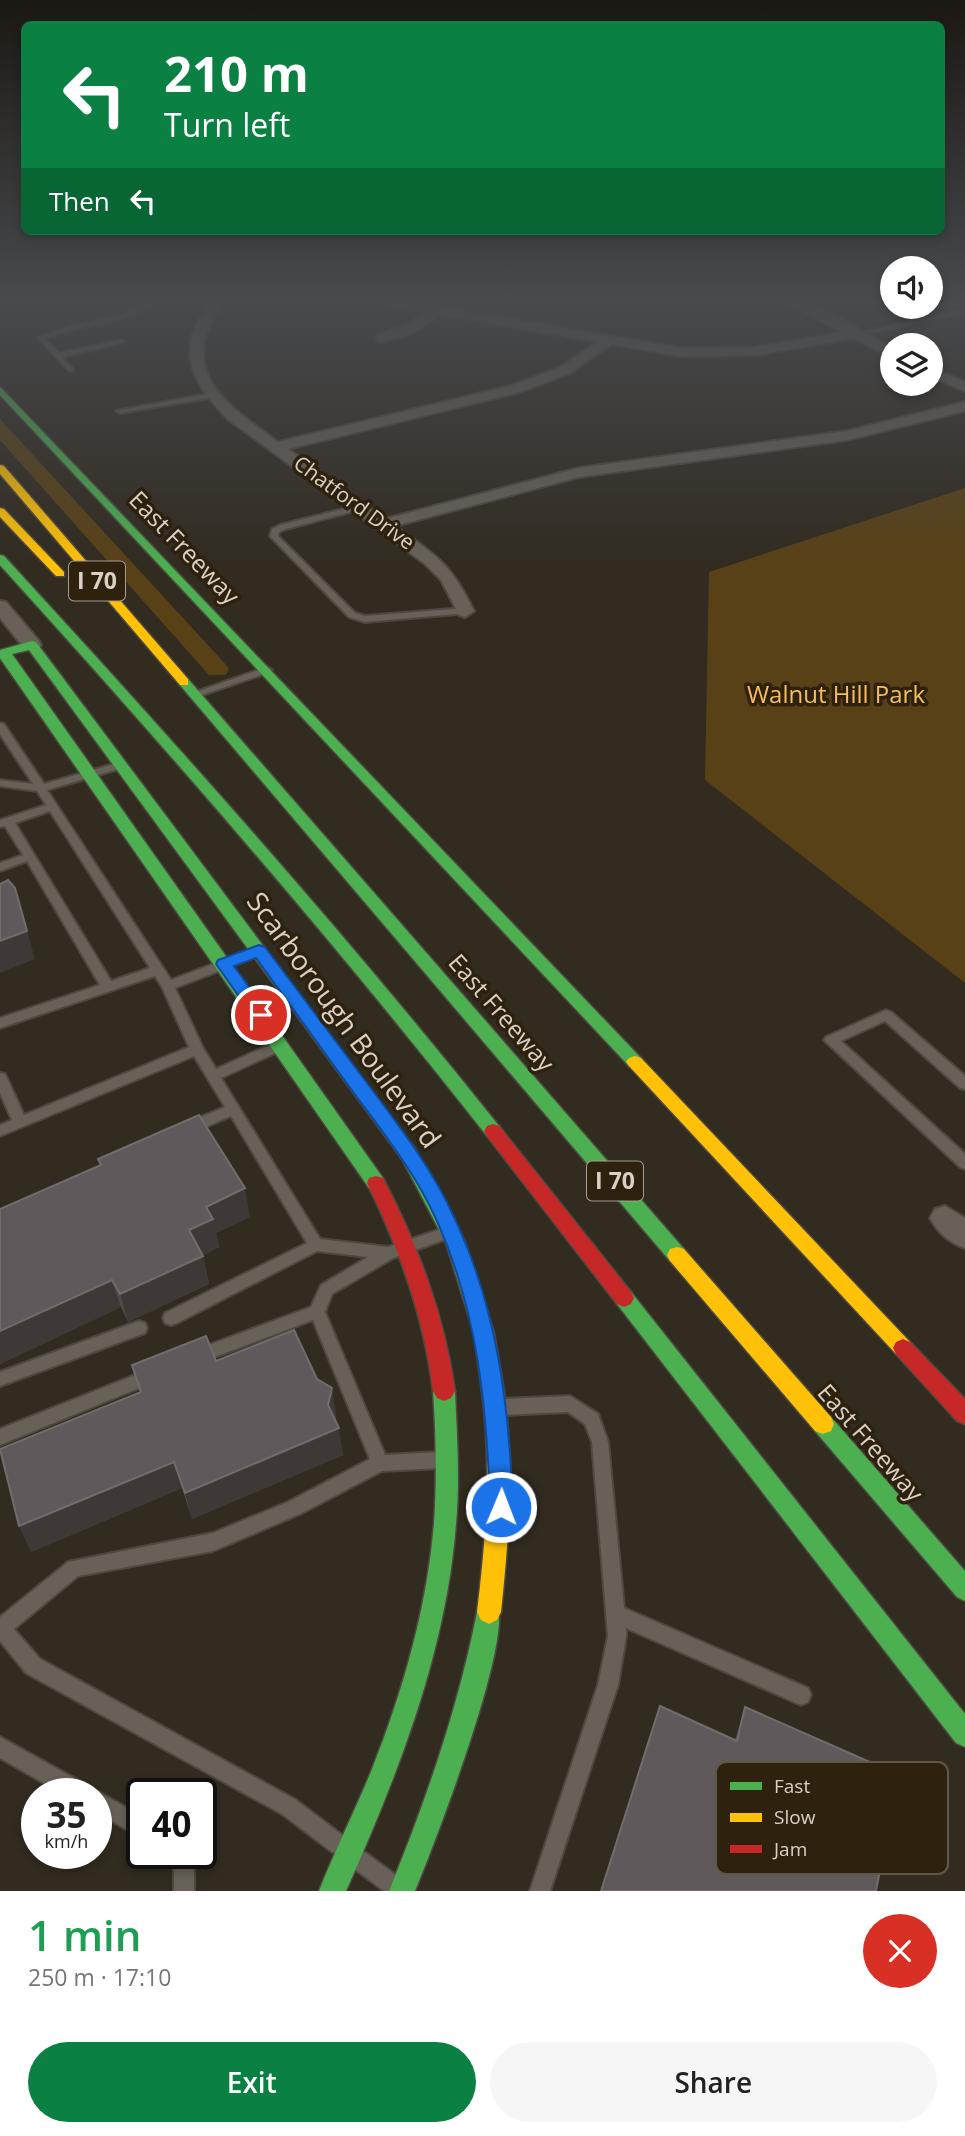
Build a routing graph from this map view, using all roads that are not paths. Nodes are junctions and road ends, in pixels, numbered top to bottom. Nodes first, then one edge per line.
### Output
1 (22, 389) edge
2 (209, 389) edge
3 (521, 389) edge
4 (0, 390) edge
5 (212, 395) junction
6 (965, 406) edge
7 (120, 411) dead end
8 (276, 447) junction
9 (0, 468) edge
10 (359, 507) junction
11 (0, 511) edge
12 (385, 524) junction
13 (0, 539) edge
14 (0, 558) edge
15 (180, 577) junction
16 (69, 583) dead end
17 (0, 606) edge
18 (466, 611) joint
19 (32, 645) junction
20 (2, 651) edge
21 (135, 651) dead end
22 (92, 660) junction
23 (268, 670) junction
24 (3, 678) dead end
25 (30, 689) junction
26 (194, 694) junction
27 (0, 726) edge
28 (121, 765) junction
29 (90, 774) junction
30 (0, 783) edge
31 (41, 788) junction
32 (53, 806) junction
33 (4, 822) edge
34 (30, 856) junction
35 (0, 867) edge
36 (259, 951) junction
37 (224, 964) junction
38 (158, 970) junction
39 (107, 985) junction
40 (168, 986) junction
41 (0, 1023) edge
42 (282, 1044) junction
43 (197, 1049) junction
44 (212, 1076) junction
45 (0, 1078) edge
46 (965, 1084) edge
47 (231, 1110) junction
48 (20, 1123) junction
49 (0, 1131) edge
50 (180, 1132) edge
51 (965, 1163) edge
52 (452, 1232) junction
53 (316, 1245) junction
54 (409, 1246) junction
55 (388, 1253) junction
56 (317, 1312) junction
57 (171, 1318) dead end
58 (139, 1328) dead end
59 (188, 1361) edge
60 (162, 1371) edge
61 (0, 1380) edge
62 (497, 1407) junction
63 (965, 1414) edge
64 (0, 1437) edge
65 (450, 1459) junction
66 (380, 1463) junction
67 (965, 1589) edge
68 (615, 1614) junction
69 (1, 1626) edge
70 (801, 1695) dead end
71 (965, 1734) edge
72 (0, 1747) edge
73 (55, 1778) edge
74 (349, 1853) junction
75 (184, 1869) edge
76 (184, 1891) edge
77 (332, 1891) edge
78 (402, 1891) edge
79 (540, 1891) edge

1 - 15 main road
2 - 5 street, Chatford Drive
3 - 8 street
4 - 15 main road, East Freeway / I 70
5 - 7 lane
5 - 8 street, Chatford Drive
6 - 12 street
8 - 10 street, Chatford Drive
9 - 26 main road, East Freeway / I 70
10 - 12 street, Chatford Drive
10 - 18 lane
11 - 16 main road
12 - 18 street, Chatford Drive
13 - 22 main road
14 - 22 main road
15 - 23 main road, East Freeway / I 70
17 - 19 street, Scarborough Boulevard
19 - 20 main road
19 - 28 main road, Scarborough Boulevard
20 - 25 main road
21 - 26 main road
22 - 71 main road
23 - 26 lane
23 - 63 main road, East Freeway / I 70
24 - 25 main road
25 - 29 main road
26 - 67 main road, East Freeway / I 70
27 - 31 lane
28 - 29 lane
28 - 36 main road, Scarborough Boulevard
29 - 31 lane
29 - 37 main road
30 - 31 lane
31 - 32 lane
32 - 33 lane
32 - 38 lane
33 - 34 lane
34 - 35 lane
34 - 39 lane
36 - 37 lane
36 - 52 main road, Scarborough Boulevard
37 - 40 lane
37 - 42 main road
38 - 39 lane
38 - 40 lane
39 - 41 lane
40 - 43 lane
42 - 44 lane
42 - 54 main road
43 - 44 lane
43 - 48 lane
44 - 47 lane
45 - 48 lane
46 - 51 lane
47 - 50 lane
47 - 53 lane
48 - 49 lane
52 - 54 lane
52 - 62 main road, Scarborough Boulevard
53 - 55 lane
53 - 57 lane
54 - 55 lane
54 - 65 main road
55 - 56 lane
56 - 59 lane
56 - 66 lane
58 - 61 lane
60 - 64 lane
62 - 68 lane
62 - 78 main road, Scarborough Boulevard
65 - 66 lane
65 - 74 main road
66 - 69 lane
68 - 70 lane
68 - 79 lane
69 - 74 lane
72 - 73 lane
74 - 77 main road
74 - 78 lane
75 - 76 lane

